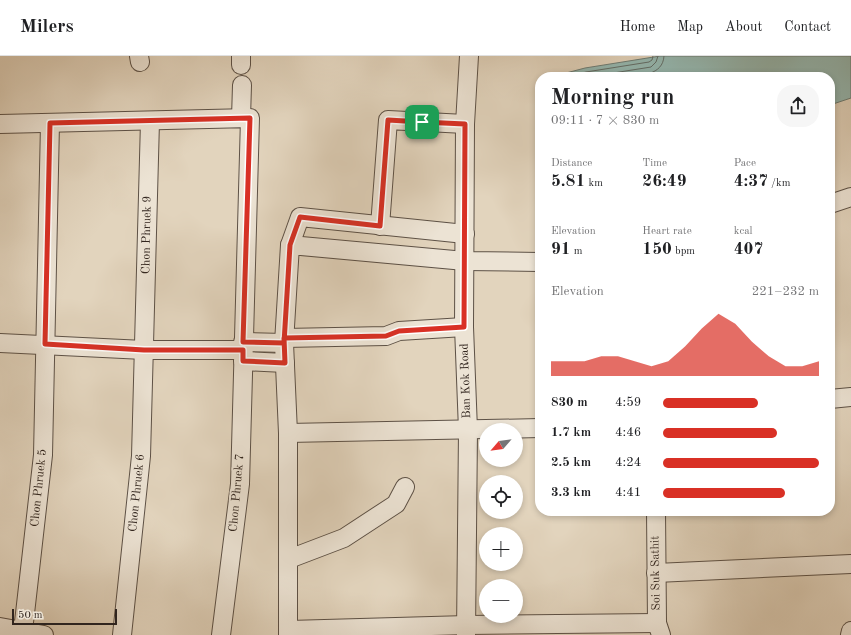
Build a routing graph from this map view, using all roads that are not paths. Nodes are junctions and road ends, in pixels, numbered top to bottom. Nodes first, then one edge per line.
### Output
1 (469, 56) edge
2 (242, 85) dead end
3 (246, 118) junction
4 (150, 121) junction
5 (50, 123) junction
6 (0, 124) edge
7 (465, 124) junction
8 (851, 197) edge
9 (835, 202) edge
10 (380, 226) junction
11 (465, 234) junction
12 (290, 245) junction
13 (465, 261) junction
14 (535, 262) edge
15 (464, 327) junction
16 (284, 341) junction
17 (0, 343) edge
18 (45, 344) junction
19 (144, 350) junction
20 (243, 351) junction
21 (285, 363) junction
22 (851, 397) edge
23 (835, 399) edge
24 (535, 428) edge
25 (468, 430) junction
26 (288, 433) junction
27 (405, 487) dead end
28 (656, 516) edge
29 (289, 559) junction
30 (851, 564) edge
31 (656, 573) junction
32 (0, 626) edge
33 (659, 629) edge
34 (467, 630) edge
35 (23, 631) junction
36 (851, 631) edge
37 (289, 633) edge
38 (44, 635) edge
39 (122, 635) edge
40 (221, 635) edge
41 (850, 635) edge

1 - 7 street, Ban Kok Road
2 - 3 street, Chon Phruek 7
3 - 4 street
3 - 20 street, Chon Phruek 7
4 - 5 street
4 - 19 street, Chon Phruek 9
5 - 6 street
5 - 18 street, Chon Phruek 5
7 - 10 street
7 - 11 street, Ban Kok Road
8 - 9 street
10 - 11 street
10 - 12 street
11 - 13 street, Ban Kok Road
12 - 13 street
12 - 16 street
13 - 14 street
13 - 15 street, Ban Kok Road
15 - 16 street
15 - 25 street, Ban Kok Road
16 - 20 street
16 - 21 street
17 - 18 street
18 - 19 street
18 - 35 street, Chon Phruek 5
19 - 20 street
19 - 39 street, Chon Phruek 6
20 - 21 street
20 - 40 street, Chon Phruek 7
21 - 26 street
22 - 23 street
24 - 25 street
25 - 26 street
25 - 34 street, Ban Kok Road
26 - 29 street
27 - 29 street
28 - 31 street, Soi Suk Sathit
29 - 37 street
30 - 31 street
31 - 33 street, Soi Suk Sathit
32 - 35 street
33 - 34 street
34 - 37 street
35 - 38 street
36 - 41 street

